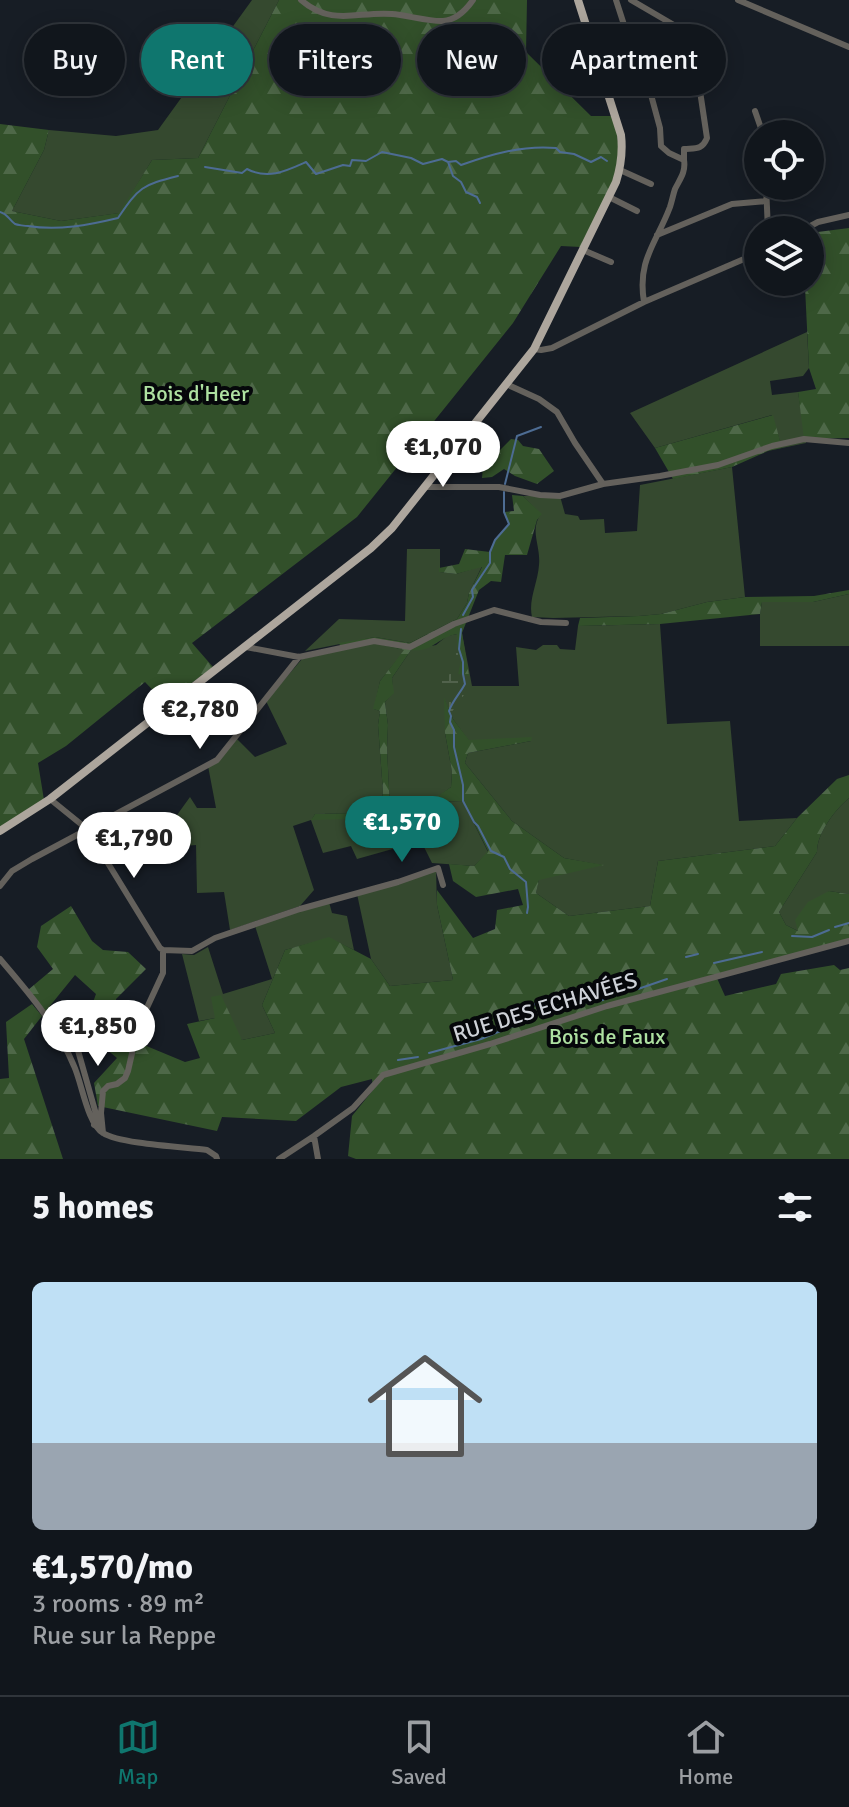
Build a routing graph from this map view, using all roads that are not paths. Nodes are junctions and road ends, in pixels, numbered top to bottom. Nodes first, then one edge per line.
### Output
1 (301, 0) edge
2 (473, 0) edge
3 (578, 0) edge
4 (616, 0) edge
5 (631, 0) edge
6 (738, 0) edge
7 (624, 24) edge
8 (674, 24) edge
9 (849, 47) edge
10 (650, 96) edge
11 (701, 96) edge
12 (755, 111) dead end
13 (758, 120) edge
14 (684, 160) junction
15 (620, 170) junction
16 (651, 184) dead end
17 (609, 197) junction
18 (766, 201) joint
19 (637, 211) dead end
20 (849, 215) edge
21 (767, 216) edge
22 (824, 221) edge
23 (657, 235) junction
24 (583, 250) junction
25 (744, 259) edge
26 (611, 262) dead end
27 (644, 302) junction
28 (534, 349) junction
29 (506, 384) junction
30 (849, 443) edge
31 (603, 484) junction
32 (424, 487) junction
33 (566, 623) dead end
34 (246, 647) junction
35 (299, 657) junction
36 (50, 799) junction
37 (87, 829) junction
38 (0, 831) edge
39 (443, 885) dead end
40 (0, 886) edge
41 (849, 941) edge
42 (163, 950) junction
43 (0, 959) edge
44 (76, 1005) dead end
45 (94, 1125) junction
46 (103, 1133) junction
47 (314, 1136) junction
48 (217, 1159) edge
49 (279, 1159) edge
50 (318, 1159) edge

1 - 2 street
3 - 15 main road
4 - 7 street
5 - 8 street
6 - 9 street
10 - 14 street
11 - 14 street
12 - 13 street
14 - 23 street
15 - 16 street
15 - 17 main road
17 - 19 street
17 - 24 main road
18 - 21 street
18 - 23 street
20 - 22 street
23 - 27 street
24 - 26 street
24 - 28 main road
25 - 27 street
27 - 28 street
28 - 29 main road
29 - 31 street
29 - 32 main road
30 - 31 street
31 - 32 street
32 - 34 main road
33 - 35 street
34 - 35 street
34 - 36 main road
35 - 37 street
36 - 37 street
36 - 38 main road
37 - 40 street
37 - 42 street
39 - 42 street
41 - 47 street, RUE DES ECHAVÉES
42 - 46 street
43 - 45 street
44 - 45 street
45 - 46 street
46 - 48 street
47 - 49 street, RUE DES ECHAVÉES
47 - 50 street

